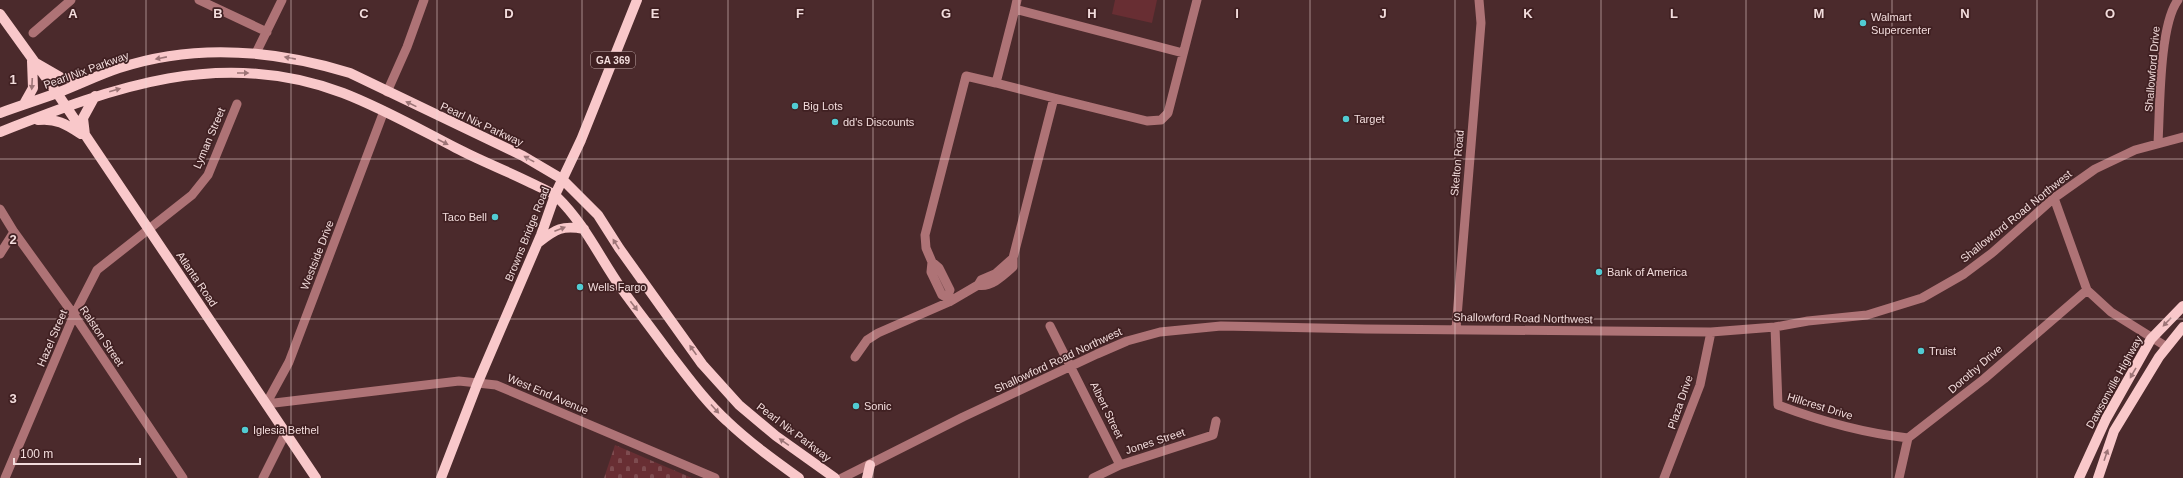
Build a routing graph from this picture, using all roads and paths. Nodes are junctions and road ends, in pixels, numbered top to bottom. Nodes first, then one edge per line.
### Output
1 (71, 0) edge
2 (199, 0) edge
3 (282, 0) edge
4 (424, 0) edge
5 (637, 0) edge
6 (1197, 0) edge
7 (1479, 0) edge
8 (2178, 0) edge
9 (1016, 5) edge
10 (0, 14) edge
11 (267, 32) junction
12 (33, 33) dead end
13 (256, 53) junction
14 (1183, 53) junction
15 (32, 61) junction
16 (92, 79) junction
17 (996, 83) junction
18 (387, 92) junction
19 (57, 93) junction
20 (94, 96) junction
21 (1054, 98) junction
22 (24, 104) junction
23 (237, 104) dead end
24 (64, 106) junction
25 (384, 111) junction
26 (0, 113) edge
27 (27, 121) junction
28 (0, 132) edge
29 (86, 137) junction
30 (2183, 137) edge
31 (2158, 143) junction
32 (562, 179) junction
33 (555, 195) junction
34 (2054, 198) junction
35 (0, 209) edge
36 (149, 229) junction
37 (584, 230) junction
38 (14, 232) junction
39 (538, 242) junction
40 (0, 254) edge
41 (2087, 290) junction
42 (948, 300) junction
43 (2183, 306) edge
44 (74, 315) junction
45 (1050, 326) dead end
46 (1775, 327) junction
47 (2183, 327) edge
48 (1456, 329) junction
49 (1712, 332) junction
50 (2152, 339) junction
51 (2167, 347) junction
52 (855, 357) dead end
53 (1072, 366) junction
54 (478, 382) junction
55 (266, 404) junction
56 (1216, 420) dead end
57 (284, 435) junction
58 (1908, 438) junction
59 (870, 465) junction
60 (1120, 465) junction
61 (5, 478) edge
62 (183, 478) edge
63 (263, 478) edge
64 (316, 478) edge
65 (441, 478) edge
66 (715, 478) edge
67 (799, 478) edge
68 (835, 478) edge
69 (842, 478) edge
70 (867, 478) edge
71 (1093, 478) edge
72 (1664, 478) edge
73 (1899, 478) edge
74 (2079, 478) edge
75 (2098, 478) edge

1 - 12 street
2 - 11 street
3 - 11 street
4 - 18 street
5 - 32 main road, Browns Bridge Road / GA 369
6 - 14 street
7 - 48 street, Skelton Road
8 - 31 street, Shallowford Drive
9 - 14 street
9 - 17 street
10 - 15 main road, Atlanta Road
11 - 13 street
13 -> 16 main road, Pearl Nix Parkway
18 -> 13 main road, Pearl Nix Parkway
14 - 21 street
15 - 16 main road
15 - 19 main road, Atlanta Road
15 -> 22 main road
16 - 19 main road, Pearl Nix Parkway
17 - 21 street
17 - 42 street
32 -> 18 main road, Pearl Nix Parkway
19 - 22 main road, Pearl Nix Parkway
19 - 24 main road, Atlanta Road
20 - 24 main road
20 -> 25 main road
20 - 29 main road
21 - 42 street
22 - 26 main road, Pearl Nix Parkway
23 - 36 street, Lyman Street
24 - 27 main road
24 - 29 main road, Atlanta Road
25 -> 33 main road
25 - 55 street, Westside Drive
27 - 28 main road
27 - 29 main road
29 - 36 main road, Atlanta Road
30 - 31 street, Shallowford Road Northwest
31 - 34 street, Shallowford Road Northwest
32 - 33 main road, Browns Bridge Road / GA 369
68 -> 32 main road, Pearl Nix Parkway
33 - 37 main road
33 - 39 main road, Browns Bridge Road / GA 369
34 - 41 street
34 - 46 street, Shallowford Road Northwest
35 - 38 street, Ralston Street
36 - 44 street, Hazel Street
36 - 55 main road, Atlanta Road
39 -> 37 main road
37 -> 67 main road
38 - 40 street
38 - 44 street, Ralston Street
39 - 54 main road, Browns Bridge Road / GA 369
41 - 50 street
41 - 58 street, Dorothy Drive
42 - 52 street
43 -> 50 main road, Dawsonville Highway
44 - 61 street, Hazel Street
44 - 62 street, Ralston Street
45 - 53 street, Albert Street
46 - 49 street, Shallowford Road Northwest
46 - 58 street, Hillcrest Drive
47 - 51 main road
48 - 49 street, Shallowford Road Northwest
48 - 53 street, Shallowford Road Northwest
49 - 72 street, Plaza Drive
50 - 51 street
50 -> 74 main road, Dawsonville Highway
75 -> 51 main road
53 - 59 street, Shallowford Road Northwest
53 - 60 street, Albert Street
54 - 55 street, West End Avenue
54 - 65 main road, Browns Bridge Road / GA 369
54 - 66 street, West End Avenue
55 - 57 main road, Atlanta Road
56 - 60 street, Jones Street
57 - 63 street
57 - 64 main road, Atlanta Road
58 - 73 street
59 - 69 street, Shallowford Road Northwest
59 - 70 main road
60 - 71 street, Jones Street

